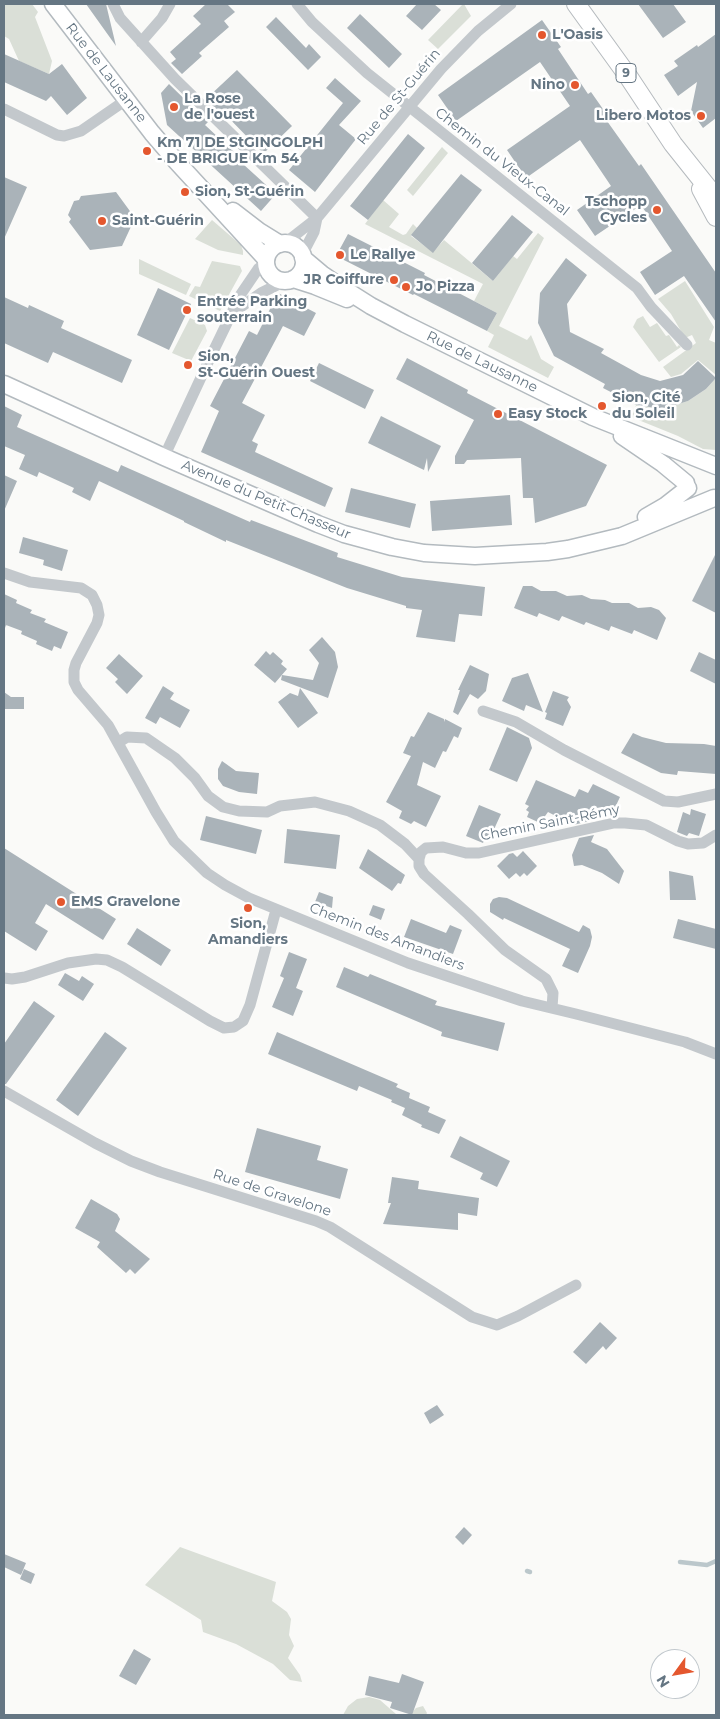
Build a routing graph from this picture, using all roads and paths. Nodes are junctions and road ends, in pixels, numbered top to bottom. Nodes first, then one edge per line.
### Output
1 (53, 4) edge
2 (113, 4) edge
3 (170, 4) edge
4 (298, 4) edge
5 (511, 4) edge
6 (576, 4) edge
7 (141, 42) junction
8 (126, 100) junction
9 (408, 107) junction
10 (4, 109) edge
11 (687, 162) junction
12 (199, 186) junction
13 (716, 198) edge
14 (716, 217) edge
15 (317, 218) junction
16 (282, 244) junction
17 (303, 257) junction
18 (263, 263) junction
19 (289, 280) junction
20 (371, 306) junction
21 (233, 312) junction
22 (687, 345) dead end
23 (4, 384) edge
24 (594, 417) junction
25 (164, 457) junction
26 (716, 467) edge
27 (687, 485) junction
28 (715, 498) edge
29 (599, 541) junction
30 (4, 573) edge
31 (483, 711) dead end
32 (119, 742) junction
33 (716, 794) edge
34 (716, 835) edge
35 (419, 859) junction
36 (276, 910) junction
37 (4, 978) edge
38 (552, 1008) junction
39 (716, 1054) edge
40 (4, 1091) edge
41 (576, 1285) dead end

1 - 8 street, Rue de Lausanne
2 - 7 street
3 - 7 street
4 - 9 street, Chemin du Vieux-Canal
5 - 9 street, Rue de St-Guérin
6 - 11 main road, 9
7 - 15 street
8 - 10 street
8 - 12 street, Rue de Lausanne
9 - 15 street, Rue de St-Guérin
9 - 22 street, Chemin du Vieux-Canal
11 - 13 main road, 9
11 - 14 main road, 9
12 - 16 street, Rue de Lausanne
12 - 18 street, Rue de Lausanne
15 - 16 street, Rue de St-Guérin
15 - 17 street, Rue de St-Guérin
16 - 17 street
16 - 18 street
17 - 19 street
17 - 20 street, Rue de Lausanne
18 - 19 street
18 - 21 street
19 - 20 street, Rue de Lausanne
19 - 21 street
20 - 24 street, Rue de Lausanne
21 - 25 street
23 - 25 street, Avenue du Petit-Chasseur
24 - 26 street, Rue de Lausanne
24 - 27 street, Rue de Lausanne
25 - 29 street, Avenue du Petit-Chasseur
26 - 27 street
27 - 28 street, Rue de Lausanne
27 - 29 street
28 - 29 street, Avenue du Petit-Chasseur
30 - 32 street, Chemin des Amandiers
31 - 33 street
32 - 35 street
32 - 36 street, Chemin des Amandiers
34 - 35 street, Chemin Saint-Rémy
35 - 38 street
36 - 37 street
36 - 38 street, Chemin des Amandiers
38 - 39 street, Chemin des Amandiers
40 - 41 street, Rue de Gravelone

